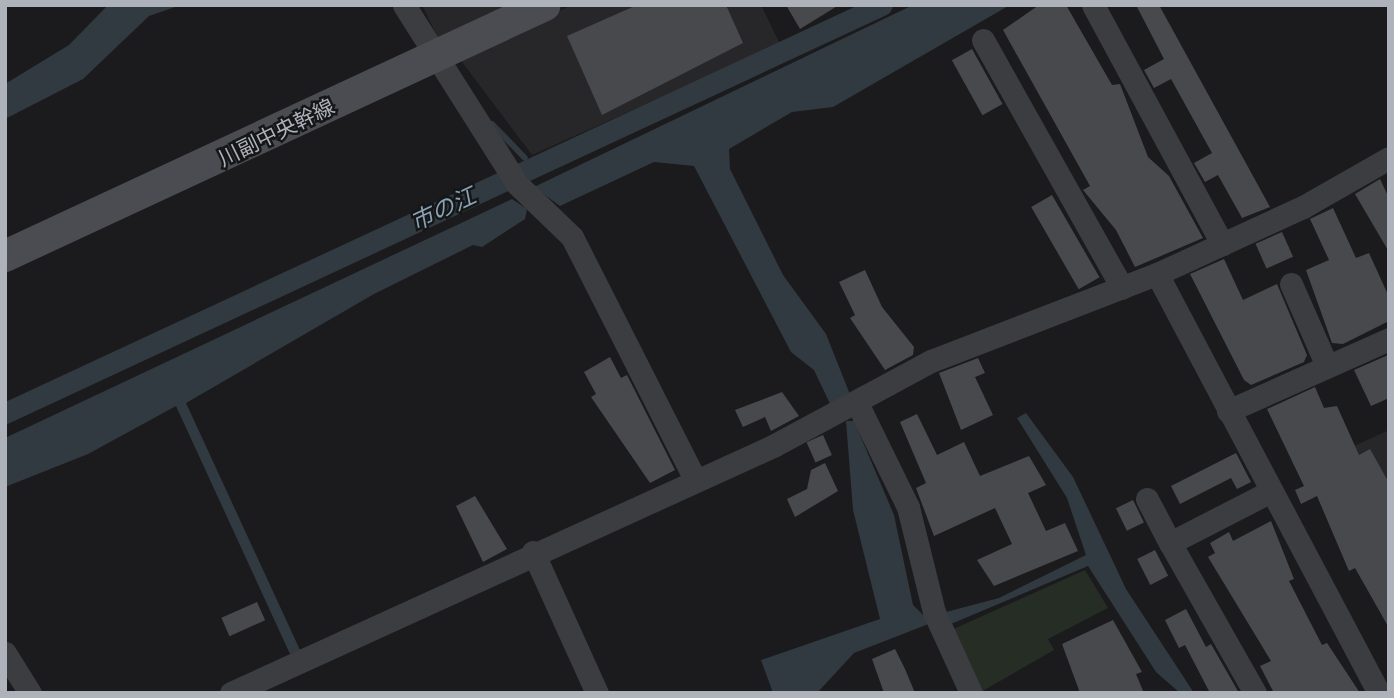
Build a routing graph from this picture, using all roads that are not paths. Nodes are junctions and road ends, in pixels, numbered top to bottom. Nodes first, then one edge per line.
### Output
1 (404, 5) edge
2 (545, 5) edge
3 (1093, 5) edge
4 (983, 40) dead end
5 (432, 58) junction
6 (1389, 159) edge
7 (1222, 244) junction
8 (5, 256) edge
9 (1157, 274) junction
10 (1292, 284) dead end
11 (1122, 288) junction
12 (1389, 339) edge
13 (1328, 366) junction
14 (850, 409) junction
15 (1228, 411) junction
16 (694, 477) junction
17 (1271, 491) junction
18 (1147, 499) dead end
19 (1170, 543) junction
20 (533, 552) junction
21 (5, 653) edge
22 (30, 693) edge
23 (231, 693) edge
24 (597, 693) edge
25 (971, 693) edge
26 (1255, 693) edge
27 (1379, 693) edge

1 - 5 street
2 - 5 street, 川副中央幹線
3 - 7 street
4 - 11 street
5 - 8 street, 川副中央幹線
5 - 16 street
6 - 7 street
7 - 9 street
9 - 11 street
9 - 15 street
10 - 13 street
11 - 14 street
12 - 13 street
13 - 15 street
14 - 16 street
14 - 25 street
15 - 17 street
16 - 20 street
17 - 19 street
17 - 27 street
18 - 19 street
19 - 26 street
20 - 23 street
20 - 24 street
21 - 22 street

